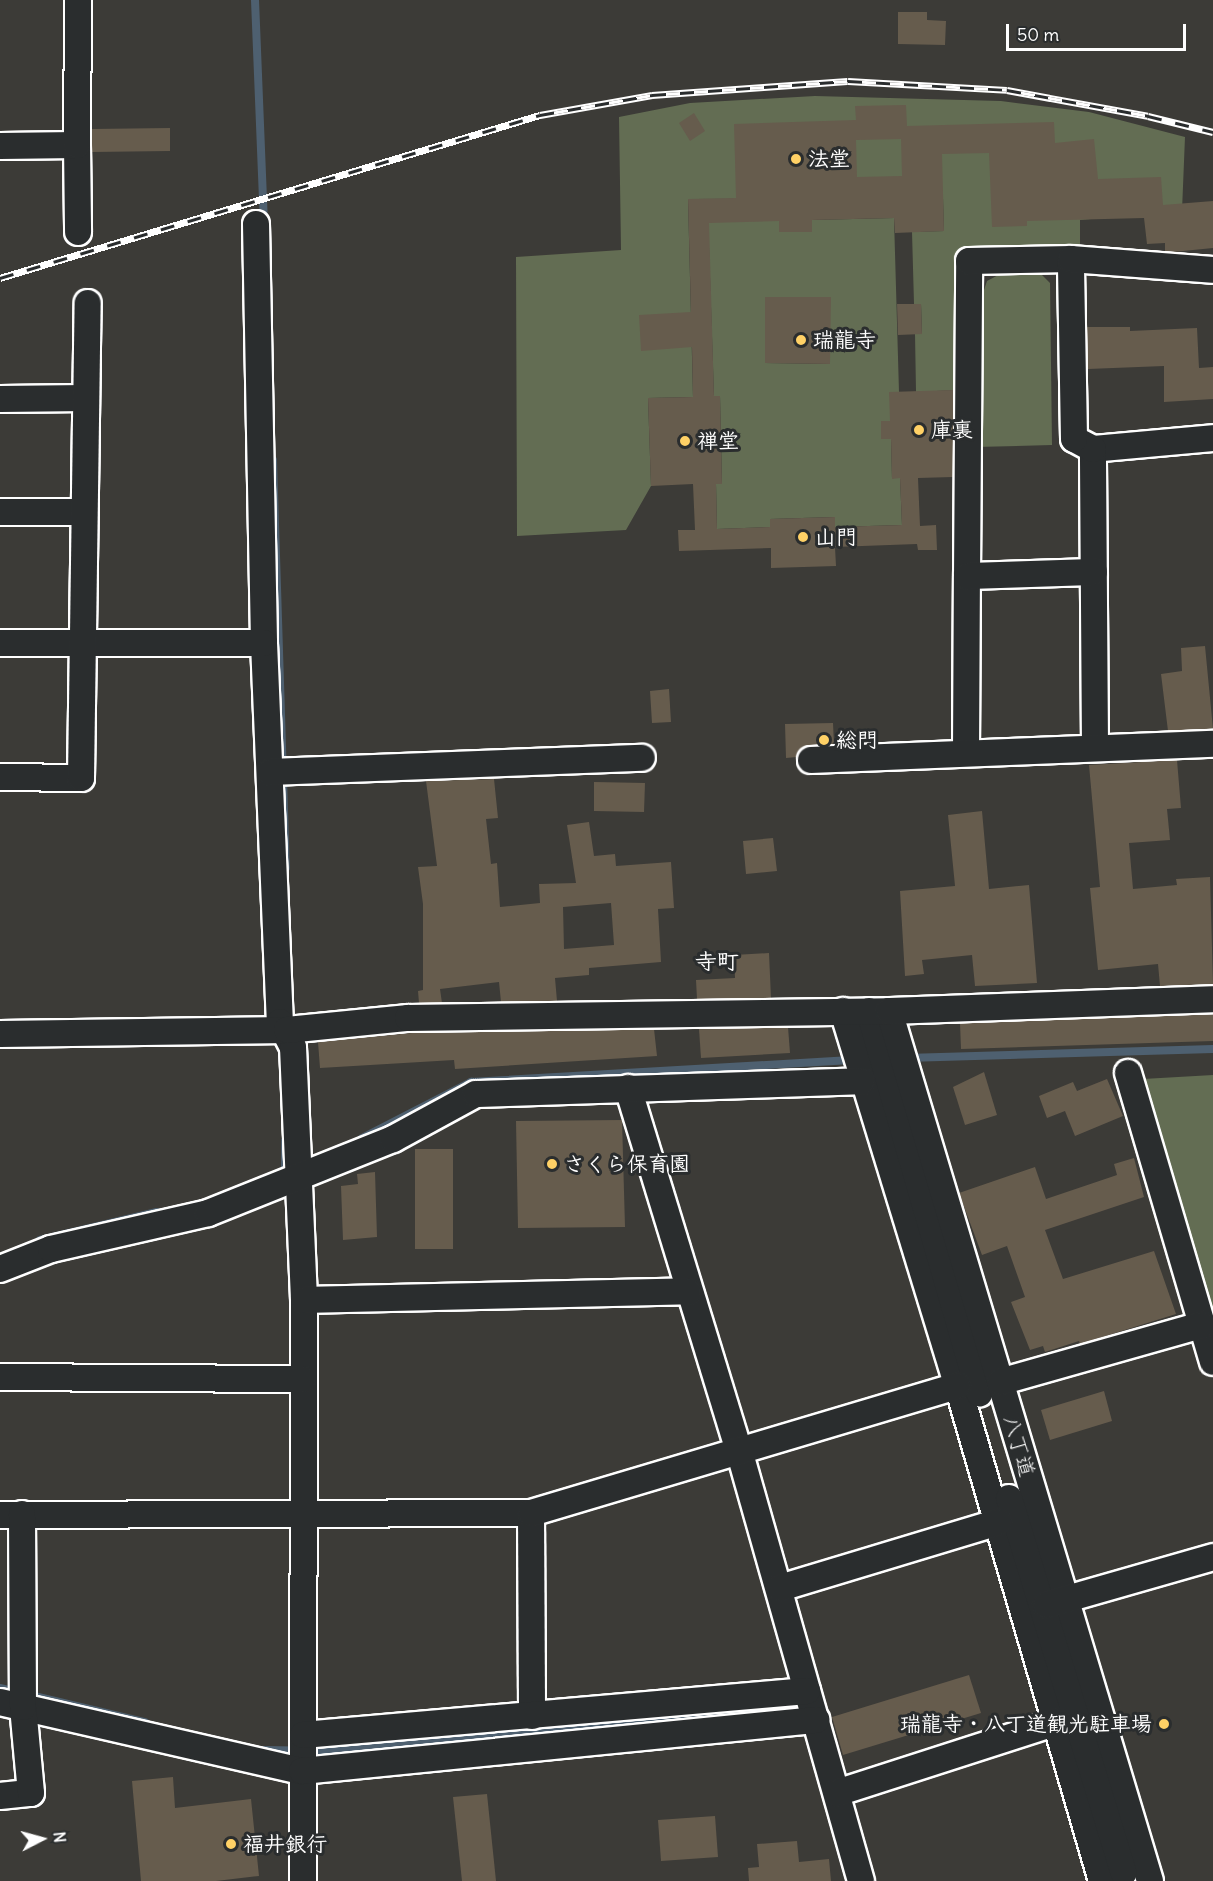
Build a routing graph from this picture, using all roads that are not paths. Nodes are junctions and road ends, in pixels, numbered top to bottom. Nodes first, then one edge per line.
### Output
1 (78, 0) edge
2 (77, 145) junction
3 (0, 146) edge
4 (256, 224) dead end
5 (78, 231) dead end
6 (1071, 260) junction
7 (1213, 270) edge
8 (88, 303) dead end
9 (86, 398) junction
10 (0, 399) edge
11 (1213, 438) edge
12 (1093, 449) junction
13 (0, 512) edge
14 (84, 512) junction
15 (1094, 572) junction
16 (967, 576) junction
17 (0, 643) edge
18 (264, 643) junction
19 (85, 644) junction
20 (1213, 744) edge
21 (1095, 747) junction
22 (966, 753) junction
23 (642, 758) dead end
24 (811, 760) dead end
25 (270, 772) junction
26 (0, 777) edge
27 (1213, 999) edge
28 (843, 1011) junction
29 (879, 1011) junction
30 (287, 1030) junction
31 (0, 1034) edge
32 (1128, 1073) dead end
33 (862, 1081) junction
34 (628, 1088) junction
35 (297, 1180) junction
36 (0, 1269) edge
37 (688, 1291) junction
38 (304, 1300) junction
39 (1207, 1332) edge
40 (1213, 1362) edge
41 (0, 1377) edge
42 (303, 1379) junction
43 (1000, 1382) junction
44 (958, 1386) junction
45 (739, 1450) junction
46 (302, 1512) junction
47 (11, 1514) edge
48 (531, 1514) junction
49 (998, 1521) junction
50 (1213, 1557) edge
51 (780, 1588) junction
52 (1063, 1602) junction
53 (1024, 1611) junction
54 (15, 1691) edge
55 (807, 1691) junction
56 (532, 1716) junction
57 (816, 1720) junction
58 (1057, 1722) junction
59 (303, 1736) junction
60 (302, 1769) junction
61 (837, 1793) junction
62 (0, 1796) edge
63 (1113, 1877) edge
64 (303, 1881) edge
65 (861, 1881) edge
66 (1150, 1881) edge

1 - 2 street
2 - 3 street
2 - 5 street
4 - 18 street
6 - 7 street
6 - 12 street
6 - 16 street
8 - 9 street
9 - 10 street
9 - 14 street
11 - 12 street
12 - 15 street
13 - 14 street
14 - 19 street
15 - 16 street
15 - 21 street
16 - 22 street
17 - 19 street
18 - 19 street
18 - 25 street
19 - 26 street
20 - 21 street
21 - 22 street
22 - 24 street
23 - 25 street
25 - 30 street
27 - 29 street
28 - 29 street
28 - 30 street
28 - 33 street, 八丁道
29 - 43 street, 八丁道
29 - 63 street
30 - 31 street
30 - 35 street
32 - 39 street
33 - 34 street
33 - 44 street, 八丁道
34 - 35 street
34 - 37 street
35 - 36 street
35 - 38 street
37 - 38 street
37 - 45 street
38 - 42 street
39 - 40 street
39 - 43 street
41 - 42 street
42 - 46 street
43 - 52 street, 八丁道
44 - 45 street
44 - 49 street, 八丁道
45 - 48 street
45 - 51 street
46 - 47 street
46 - 48 street
46 - 59 street
47 - 54 street
48 - 56 street
49 - 51 street
49 - 53 street, 八丁道
50 - 52 street
51 - 55 street
52 - 53 street
52 - 66 street, 八丁道
53 - 58 street, 八丁道
54 - 60 street
54 - 62 street
55 - 56 street
55 - 57 street
56 - 59 street
57 - 60 street
57 - 61 street
58 - 61 street
58 - 63 street, 八丁道
59 - 60 street
60 - 64 street
61 - 65 street

